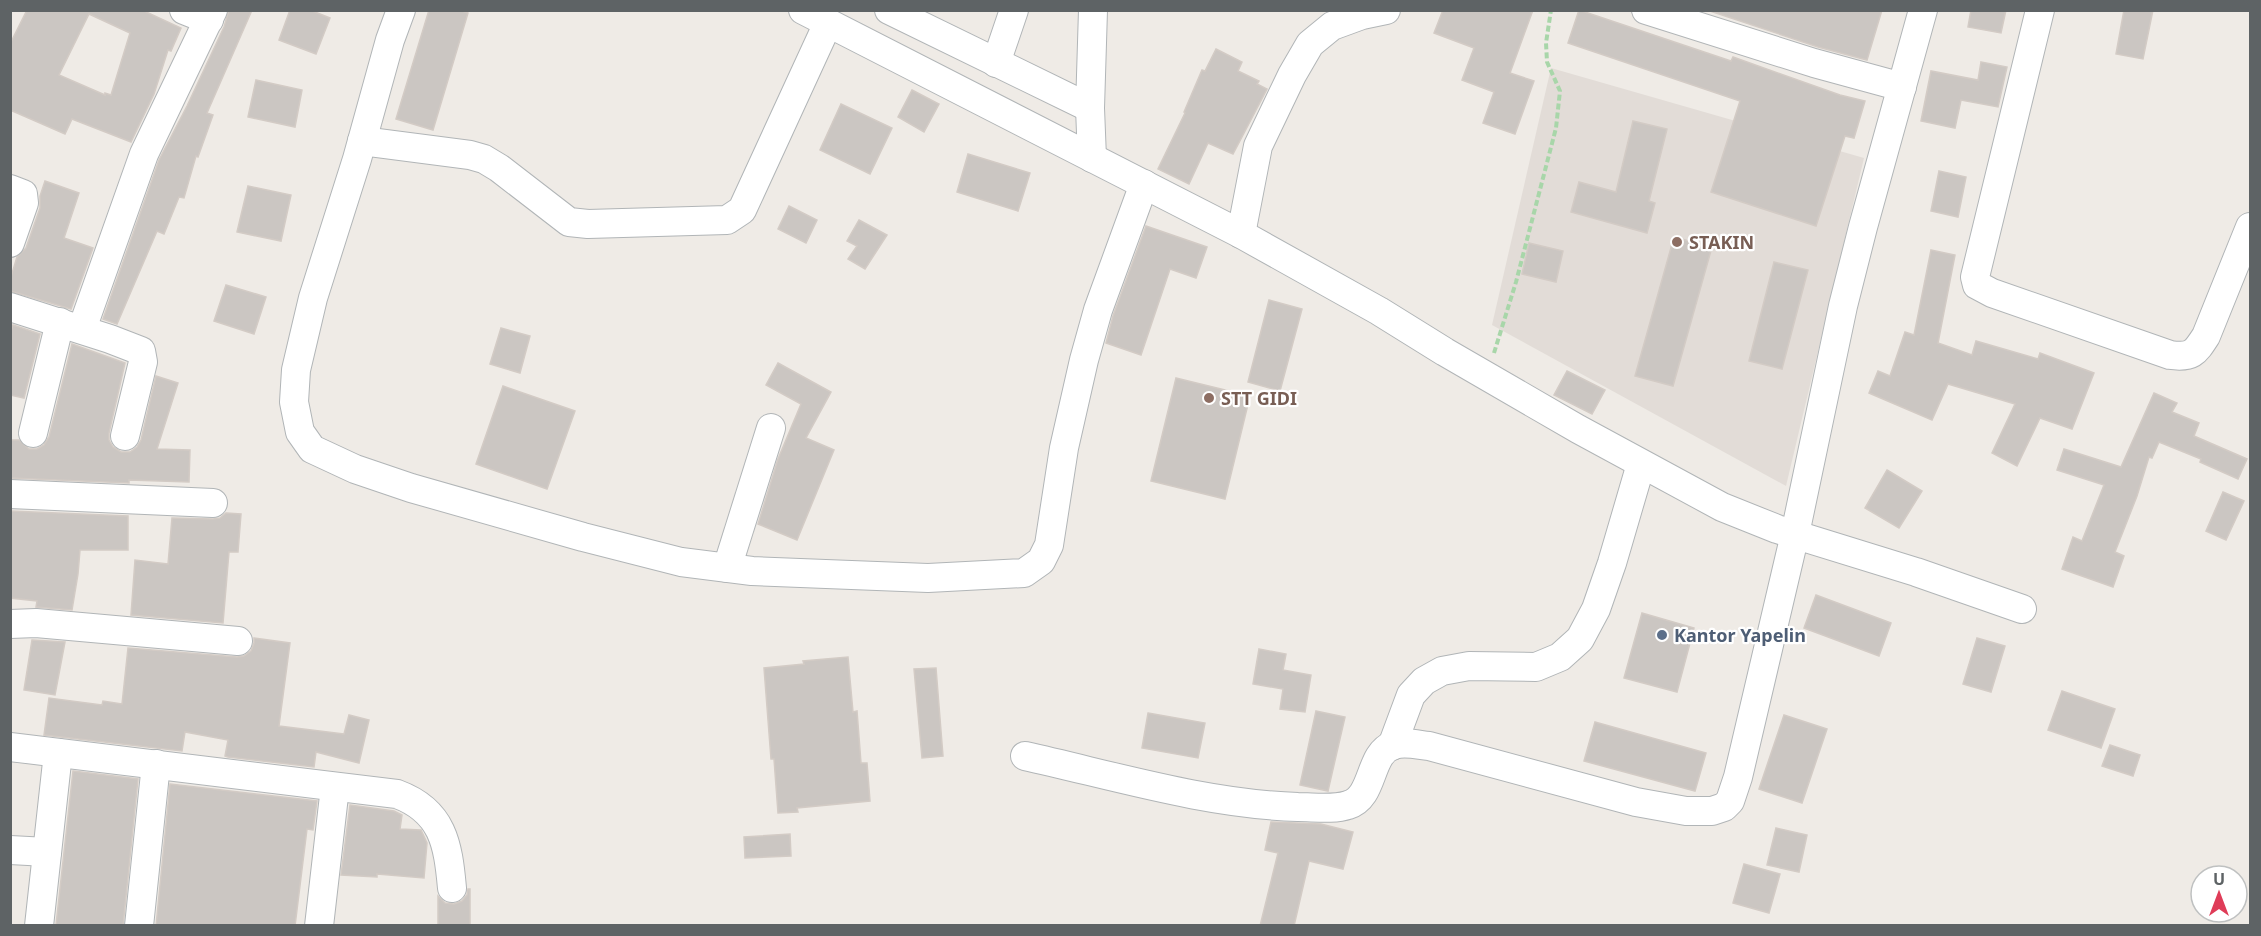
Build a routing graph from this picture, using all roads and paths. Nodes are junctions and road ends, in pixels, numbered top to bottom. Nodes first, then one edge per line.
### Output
1 (401, 10) edge
2 (803, 10) edge
3 (889, 10) edge
4 (1014, 10) edge
5 (1093, 10) edge
6 (1321, 10) edge
7 (1386, 10) edge
8 (1551, 10) edge
9 (1646, 10) edge
10 (1923, 10) edge
11 (2040, 10) edge
12 (202, 14) edge
13 (828, 23) junction
14 (1310, 44) junction
15 (996, 63) junction
16 (1902, 87) junction
17 (1090, 108) junction
18 (362, 141) junction
19 (1116, 170) junction
20 (10, 189) edge
21 (2250, 227) edge
22 (1242, 234) junction
23 (10, 243) edge
24 (10, 307) edge
25 (71, 326) junction
26 (1487, 376) junction
27 (771, 428) dead end
28 (33, 433) dead end
29 (125, 436) dead end
30 (1641, 464) junction
31 (10, 494) edge
32 (213, 503) dead end
33 (1795, 534) junction
34 (727, 568) junction
35 (2022, 609) dead end
36 (10, 624) edge
37 (238, 641) dead end
38 (1392, 746) junction
39 (10, 747) edge
40 (58, 753) junction
41 (1025, 756) dead end
42 (156, 764) junction
43 (335, 787) junction
44 (10, 849) edge
45 (47, 852) junction
46 (452, 888) dead end
47 (39, 926) edge
48 (139, 926) edge
49 (319, 926) edge

1 - 18 street
2 - 13 street
3 - 15 street
4 - 15 street
5 - 17 street
6 - 14 street
7 - 14 street
8 - 26 path
9 - 16 street
10 - 16 street
11 - 21 street
12 - 25 street
13 - 18 street
13 - 19 street
14 - 22 street
15 - 17 street
16 - 33 street
17 - 19 street
18 - 34 street
19 - 22 street
19 - 34 street
20 - 23 street
22 - 26 street
24 - 25 street
25 - 28 street
25 - 29 street
26 - 30 street
27 - 34 street
30 - 33 street
30 - 38 street
31 - 32 street
33 - 35 street
33 - 38 street
36 - 37 street
38 - 41 street
39 - 40 street
40 - 42 street
40 - 45 street
42 - 43 street
42 - 48 street
43 - 46 street
43 - 49 street
44 - 45 street
45 - 47 street

